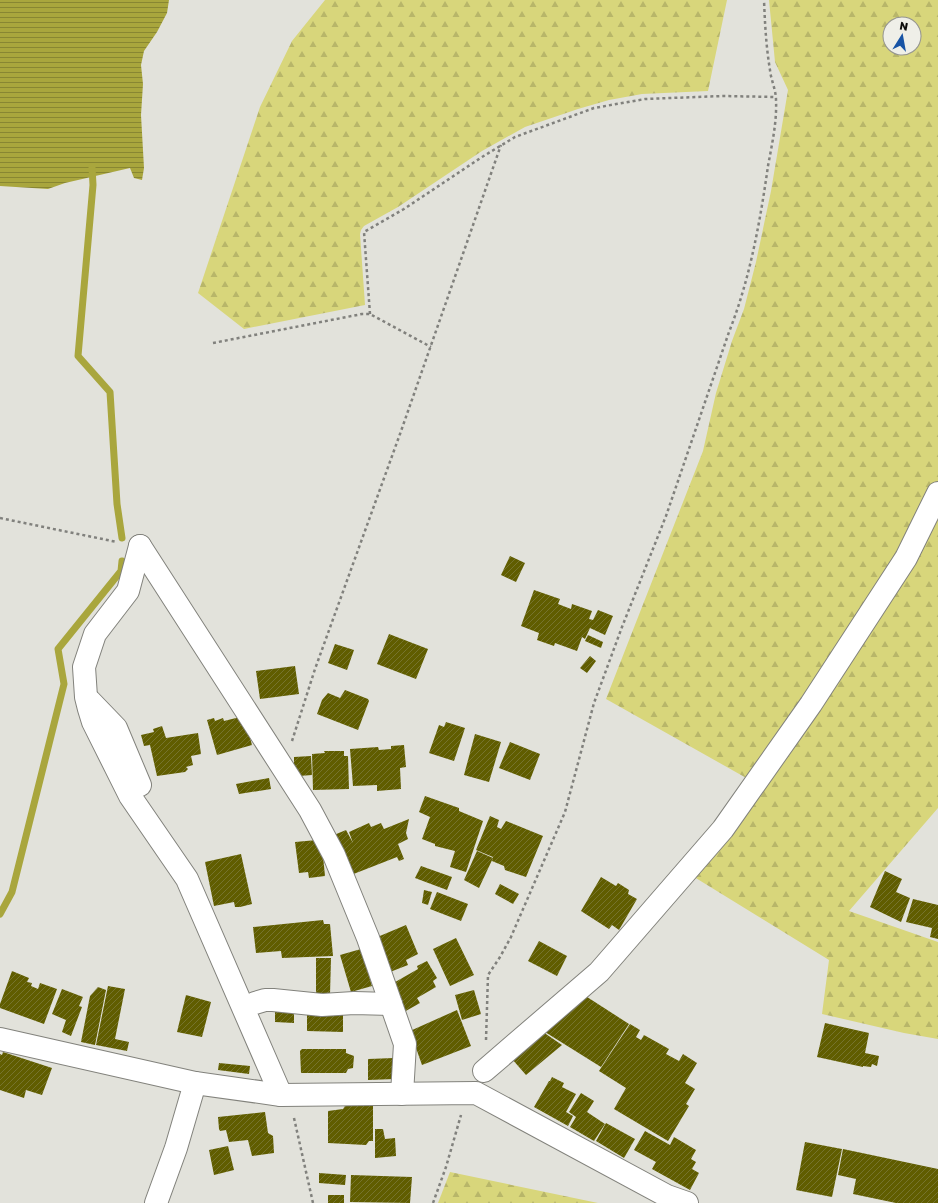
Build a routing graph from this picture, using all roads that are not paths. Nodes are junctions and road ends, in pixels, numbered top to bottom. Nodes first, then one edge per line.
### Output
1 (938, 493) edge
2 (86, 697) junction
3 (255, 1003) junction
4 (392, 1004) junction
5 (0, 1039) edge
6 (484, 1071) road end
7 (272, 1072) junction
8 (195, 1082) junction
9 (402, 1094) junction
10 (285, 1096) junction
11 (156, 1203) edge
12 (687, 1203) edge

1 - 6 street
2 - 3 street
2 - 4 street
2 - 7 street
3 - 4 street
3 - 7 street
4 - 9 street
5 - 8 street
7 - 10 street
8 - 10 street
8 - 11 street
9 - 10 street
9 - 12 street

